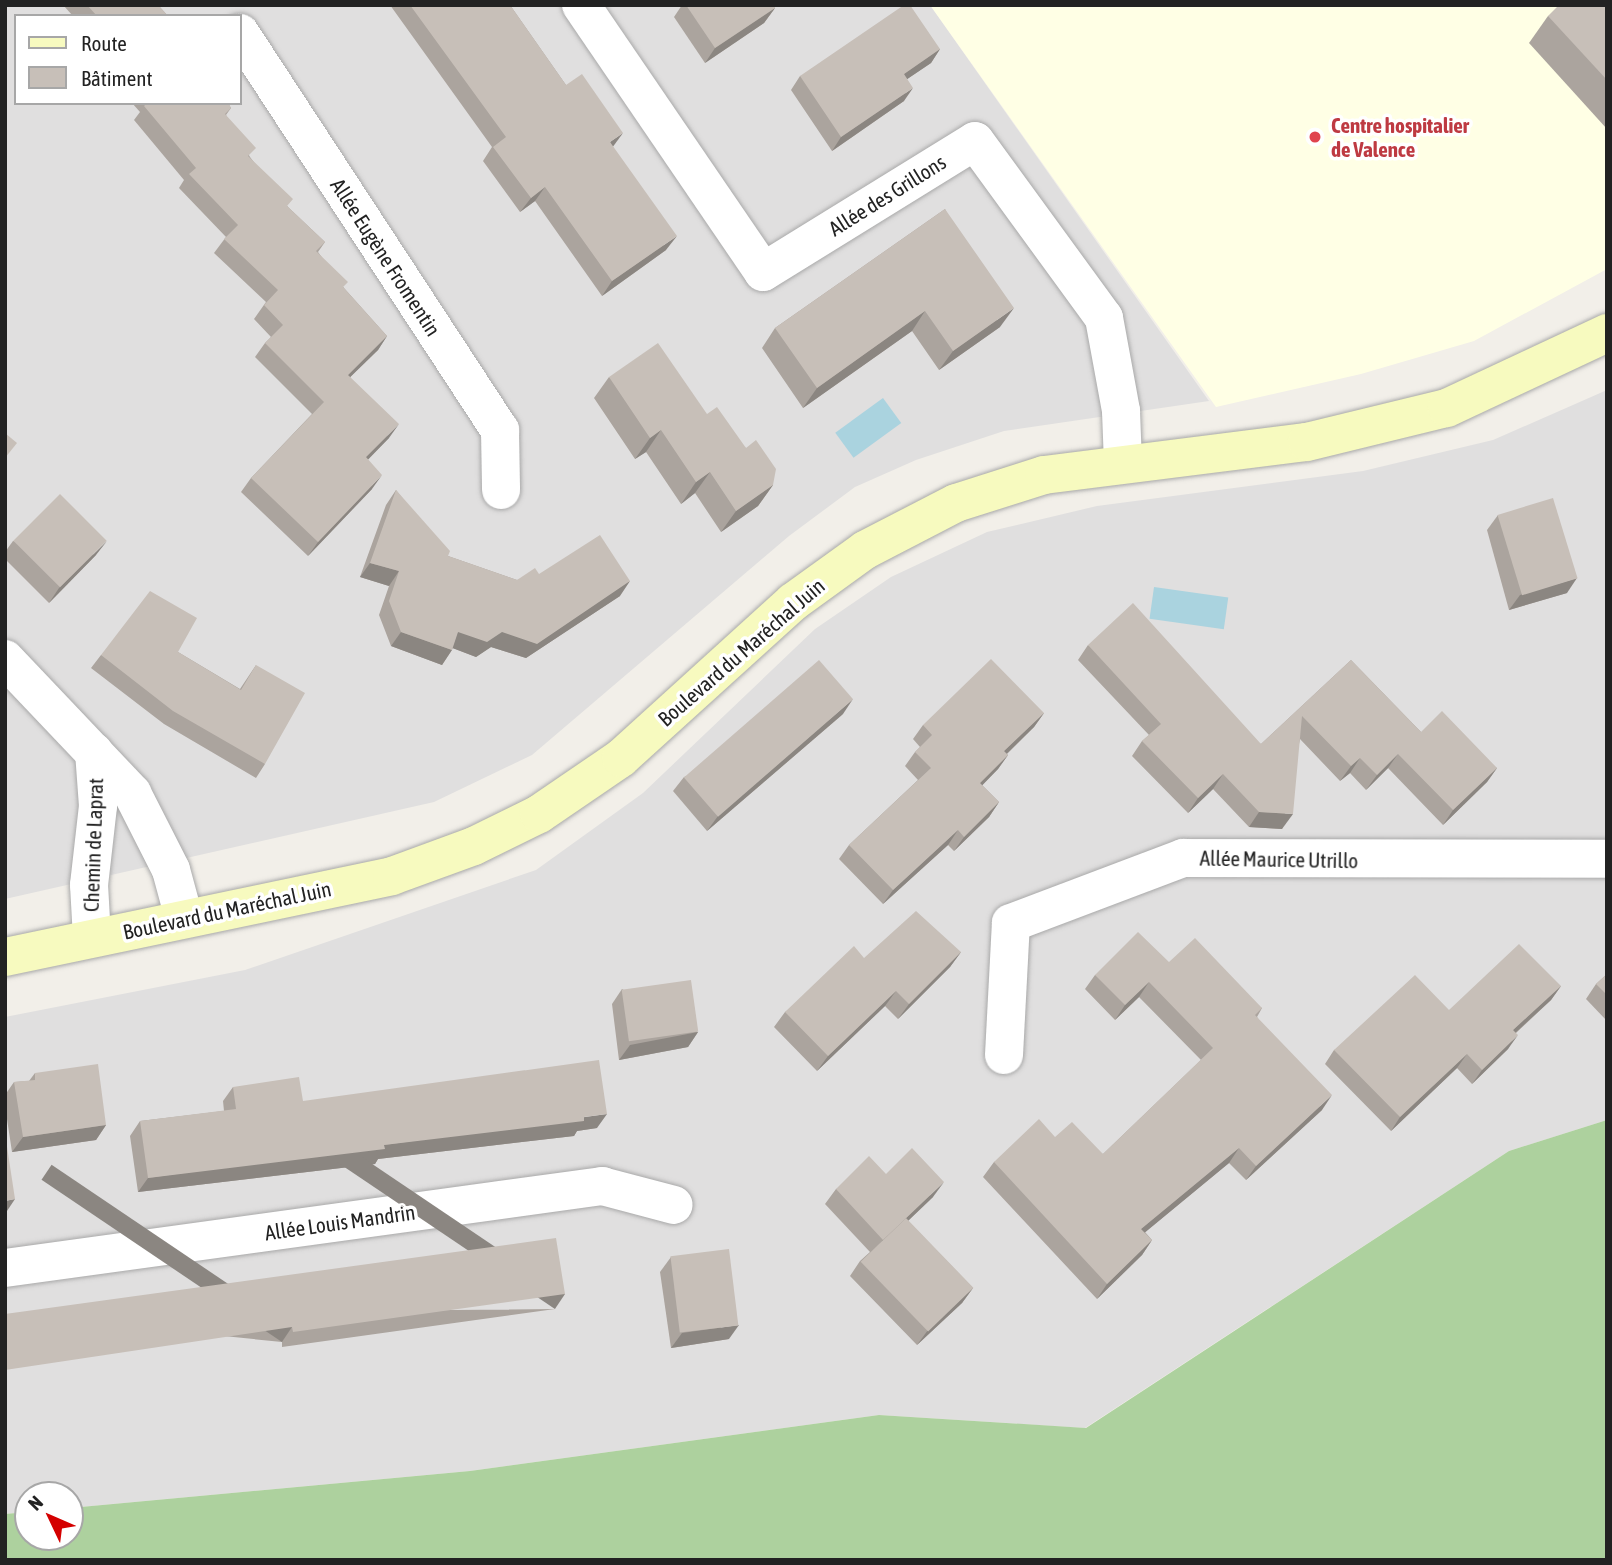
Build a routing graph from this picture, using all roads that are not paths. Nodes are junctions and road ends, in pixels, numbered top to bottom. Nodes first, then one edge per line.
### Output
1 (581, 5) edge
2 (242, 36) edge
3 (1607, 332) edge
4 (1123, 463) junction
5 (501, 490) dead end
6 (5, 659) edge
7 (93, 752) junction
8 (1607, 859) edge
9 (184, 918) junction
10 (92, 938) junction
11 (5, 957) edge
12 (1004, 1055) dead end
13 (674, 1205) dead end
14 (5, 1268) edge

1 - 4 street, Allée des Grillons
2 - 5 street, Allée Eugène Fromentin
3 - 4 main road, Boulevard du Maréchal Juin
4 - 9 main road, Boulevard du Maréchal Juin
6 - 7 street, Chemin de Laprat
7 - 9 street, Chemin de Laprat
7 - 10 street, Chemin de Laprat
8 - 12 street, Allée Maurice Utrillo
9 - 10 main road, Boulevard du Maréchal Juin
10 - 11 main road, Boulevard du Maréchal Juin
13 - 14 street, Allée Louis Mandrin

